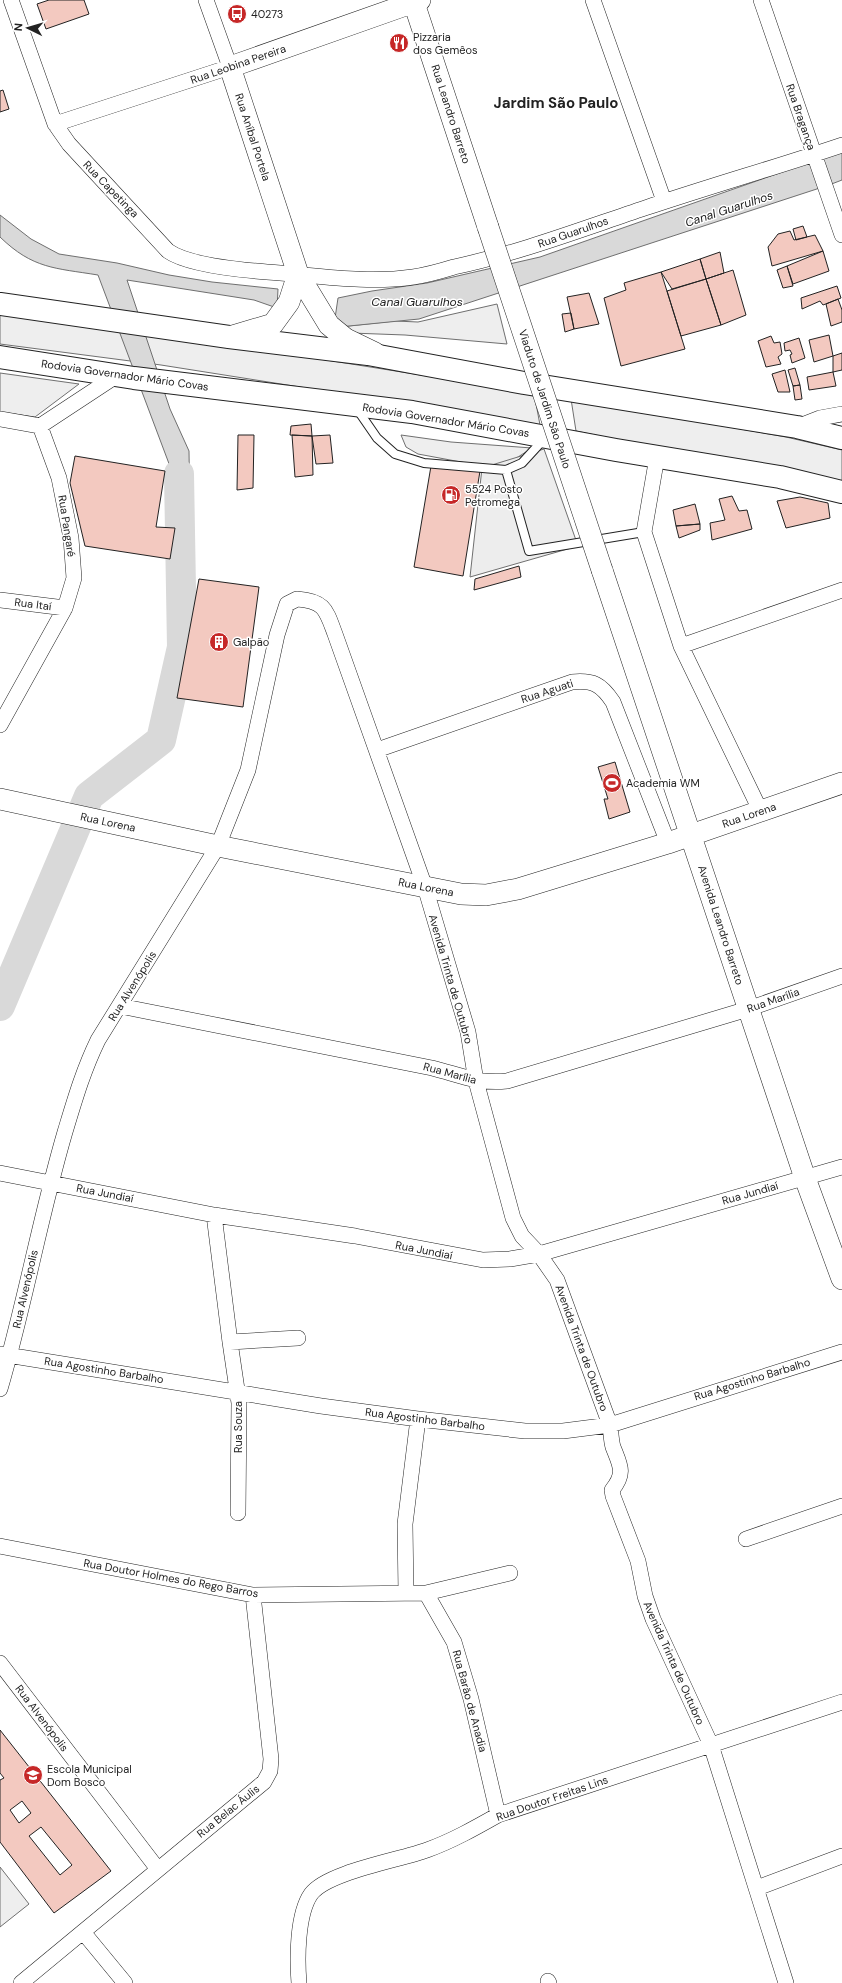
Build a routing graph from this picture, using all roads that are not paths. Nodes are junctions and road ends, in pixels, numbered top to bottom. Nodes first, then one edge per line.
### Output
1 (11, 0) edge
2 (206, 0) edge
3 (593, 0) edge
4 (761, 0) edge
5 (415, 1) edge
6 (230, 67) junction
7 (55, 124) junction
8 (842, 145) edge
9 (815, 156) junction
10 (833, 198) edge
11 (664, 201) junction
12 (488, 227) joint
13 (842, 234) edge
14 (301, 292) junction
15 (0, 304) edge
16 (229, 337) junction
17 (0, 357) edge
18 (384, 357) junction
19 (116, 376) junction
20 (354, 405) junction
21 (842, 414) edge
22 (0, 419) edge
23 (40, 426) junction
24 (797, 427) junction
25 (546, 437) junction
26 (842, 438) edge
27 (657, 457) junction
28 (506, 470) junction
29 (842, 492) edge
30 (644, 532) junction
31 (602, 570) joint
32 (842, 590) edge
33 (296, 599) joint
34 (0, 600) edge
35 (65, 608) junction
36 (681, 646) junction
37 (0, 725) edge
38 (377, 750) junction
39 (842, 783) edge
40 (0, 799) edge
41 (761, 812) junction
42 (691, 835) junction
43 (668, 843) junction
44 (218, 846) junction
45 (425, 887) junction
46 (842, 976) edge
47 (120, 1006) junction
48 (748, 1008) junction
49 (476, 1081) junction
50 (842, 1167) edge
51 (0, 1173) edge
52 (805, 1178) junction
53 (50, 1182) junction
54 (214, 1215) junction
55 (539, 1254) junction
56 (842, 1279) edge
57 (298, 1338) dead end
58 (230, 1342) junction
59 (842, 1352) edge
60 (5, 1354) edge
61 (0, 1389) edge
62 (237, 1392) junction
63 (418, 1419) junction
64 (610, 1425) junction
65 (842, 1506) edge
66 (238, 1514) dead end
67 (746, 1539) dead end
68 (0, 1546) edge
69 (510, 1573) dead end
70 (406, 1593) junction
71 (426, 1593) junction
72 (253, 1595) junction
73 (0, 1663) edge
74 (842, 1702) edge
75 (711, 1745) junction
76 (498, 1815) junction
77 (842, 1856) edge
78 (157, 1868) junction
79 (758, 1888) junction
80 (83, 1932) junction
81 (21, 1983) edge
82 (125, 1983) edge
83 (299, 1983) edge
84 (786, 1983) edge

1 - 7 street, Rua Capetinga
2 - 6 street, Rua Aníbal Portela
3 - 11 street
4 - 9 street, Rua Bragança
5 - 6 main road, Rua Leobina Pereira
5 - 12 main road, Rua Leandro Barreto
6 - 7 street, Rua Leobina Pereira
6 - 14 main road, Rua Aníbal Portela
7 - 14 street, Rua Capetinga
8 - 9 street, Rua Guarulhos
9 - 10 street, Rua Bragança
9 - 11 street, Rua Guarulhos
10 - 13 street, Rua Bragança
11 - 14 street, Rua Guarulhos
12 - 31 main road, Viaduto de Jardim São Paulo, bridge
14 - 16 main road
14 - 18 main road, Rua Aníbal Portela
15 - 16 highway
16 - 18 highway
17 - 19 highway, Rodovia Governador Mário Covas
18 - 24 highway
19 - 20 highway, Rodovia Governador Mário Covas
19 - 23 street
20 - 25 highway, Rodovia Governador Mário Covas
20 - 28 lane
21 - 24 street
22 - 23 street
23 - 35 street, Rua Pangaré
24 - 26 highway
25 - 27 highway, Rodovia Governador Mário Covas
25 - 28 lane
27 - 29 highway, Rodovia Governador Mário Covas
27 - 30 street
28 - 30 lane
30 - 36 street
31 - 42 main road, Avenida Leandro Barreto
32 - 36 street
33 - 38 street, Avenida Trinta de Outubro
33 - 44 street, Rua Alvenópolis
34 - 35 street, Rua Itaí
35 - 37 street, Rua Pangaré
36 - 41 street
38 - 43 street, Rua Aguati
38 - 45 street, Avenida Trinta de Outubro
39 - 41 main road, Rua Lorena
40 - 44 main road, Rua Lorena
41 - 42 main road, Rua Lorena
42 - 43 main road, Rua Lorena
42 - 48 main road, Avenida Leandro Barreto
43 - 45 main road, Rua Lorena
44 - 45 main road, Rua Lorena
44 - 47 street, Rua Alvenópolis
45 - 49 street, Avenida Trinta de Outubro
46 - 48 street, Rua Marília
47 - 49 street, Rua Marília
47 - 53 street, Rua Alvenópolis
48 - 49 street, Rua Marília
48 - 52 main road, Avenida Leandro Barreto
49 - 55 street, Avenida Trinta de Outubro
50 - 52 street, Rua Jundiaí
51 - 53 street, Rua Jundiaí
52 - 55 street, Rua Jundiaí
52 - 56 main road, Avenida Leandro Barreto
53 - 54 street, Rua Jundiaí
53 - 60 street, Rua Alvenópolis
54 - 55 street, Rua Jundiaí
54 - 58 street, Rua Souza
55 - 64 street, Avenida Trinta de Outubro
57 - 58 street
58 - 62 street, Rua Souza
59 - 64 street, Rua Agostinho Barbalho
60 - 61 street, Rua Alvenópolis
60 - 62 street, Rua Agostinho Barbalho
62 - 63 street, Rua Agostinho Barbalho
62 - 66 street, Rua Souza
63 - 64 street, Rua Agostinho Barbalho
63 - 70 street
64 - 75 street, Avenida Trinta de Outubro
65 - 67 street
68 - 72 street, Rua Doutor Holmes do Rego Barros
69 - 71 street, Rua Doutor Holmes do Rego Barros
70 - 71 street, Rua Doutor Holmes do Rego Barros
70 - 72 street, Rua Doutor Holmes do Rego Barros
71 - 76 street, Rua Barão de Anadia
72 - 78 street, Rua Belac Áulis
73 - 78 street, Rua Alvenópolis
74 - 75 street, Rua Doutor Freitas Lins
75 - 76 street, Rua Doutor Freitas Lins
75 - 79 street, Avenida Trinta de Outubro
76 - 83 street, Rua Doutor Freitas Lins
77 - 79 street
78 - 80 street, Rua Belac Áulis
79 - 84 street, Avenida Trinta de Outubro
80 - 81 street, Rua Belac Áulis
80 - 82 street

